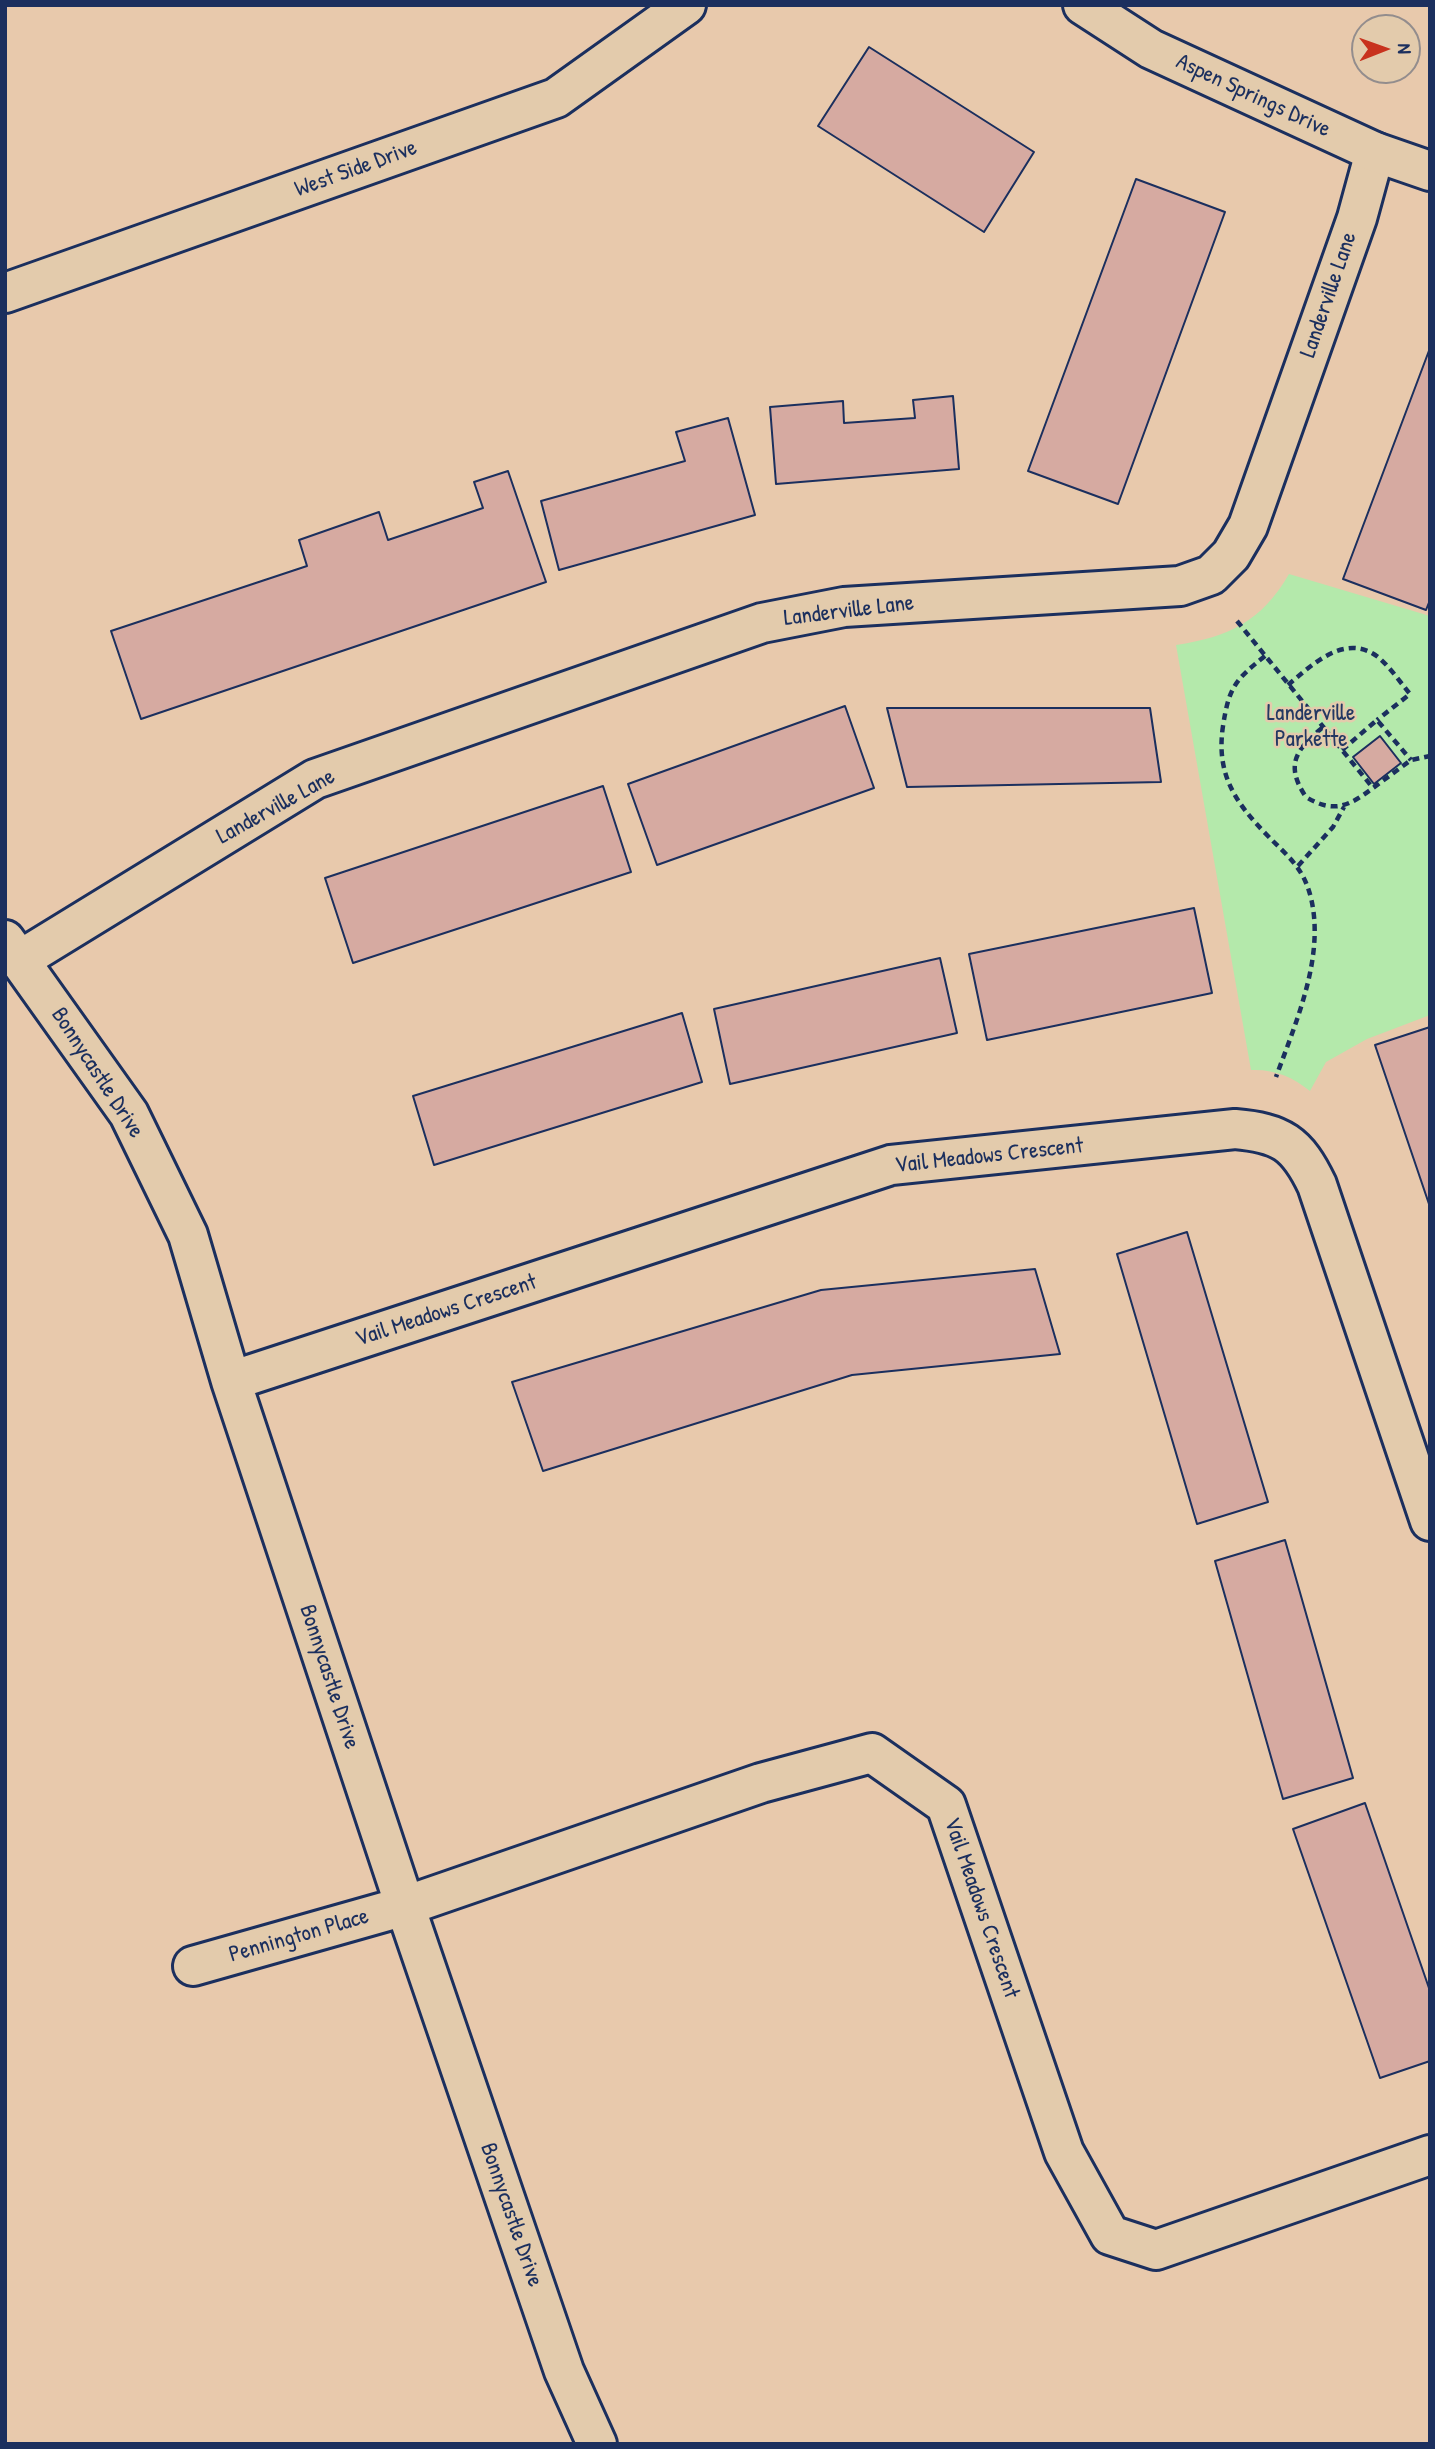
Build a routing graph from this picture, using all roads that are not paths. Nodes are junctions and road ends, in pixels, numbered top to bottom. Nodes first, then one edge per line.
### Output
1 (686, 5) edge
2 (1083, 5) edge
3 (1375, 152) junction
4 (1430, 171) edge
5 (5, 293) edge
6 (13, 950) edge
7 (231, 1381) junction
8 (1430, 1521) edge
9 (405, 1906) junction
10 (193, 1966) dead end
11 (1430, 2155) edge
12 (597, 2444) edge

1 - 5 street, West Side Drive
2 - 3 street, Aspen Springs Drive
3 - 4 street, Aspen Springs Drive
3 - 6 street, Landerville Lane
6 - 7 street, Bonnycastle Drive
7 - 8 street, Vail Meadows Crescent
7 - 9 street, Bonnycastle Drive
9 - 10 street, Pennington Place
9 - 11 street, Vail Meadows Crescent
9 - 12 street, Bonnycastle Drive

